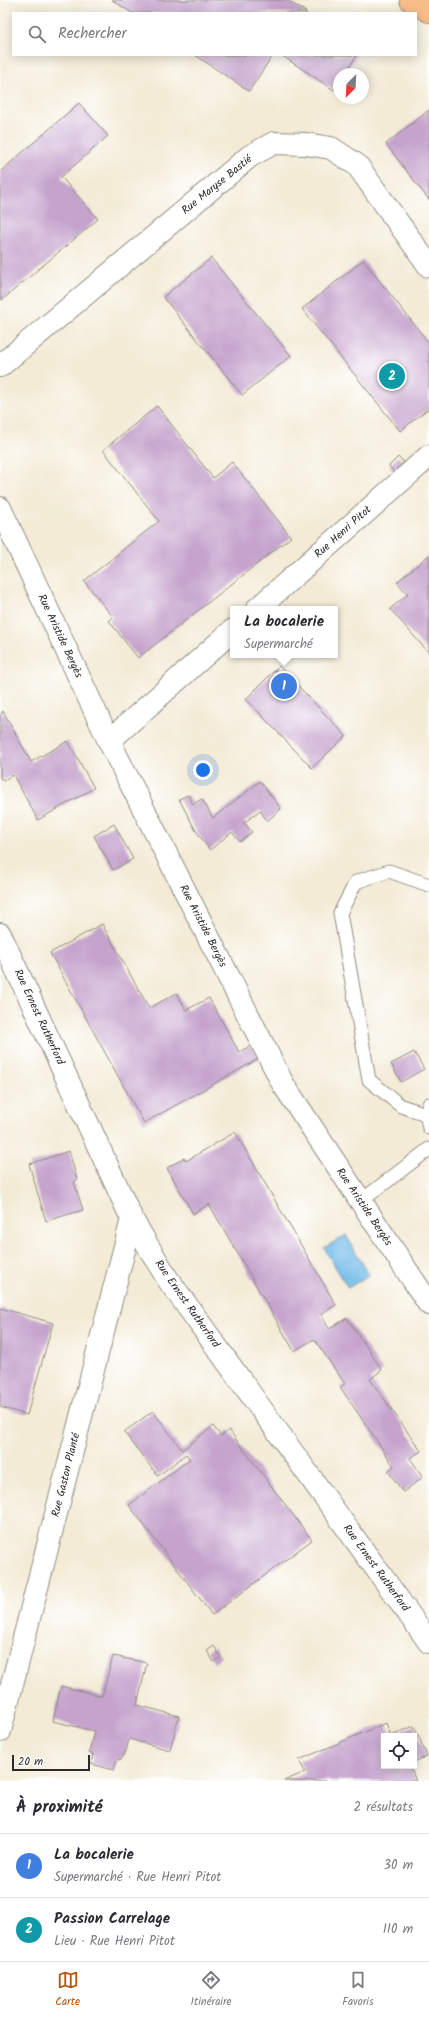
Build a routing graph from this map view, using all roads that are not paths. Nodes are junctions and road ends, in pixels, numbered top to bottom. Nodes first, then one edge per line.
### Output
1 (411, 0) edge
2 (429, 11) edge
3 (429, 266) edge
4 (0, 366) edge
5 (429, 456) edge
6 (0, 508) edge
7 (5, 531) edge
8 (260, 606) edge
9 (230, 633) edge
10 (109, 741) junction
11 (429, 884) edge
12 (0, 934) edge
13 (0, 966) edge
14 (29, 995) junction
15 (427, 1109) edge
16 (429, 1128) edge
17 (429, 1149) edge
18 (361, 1201) junction
19 (132, 1218) junction
20 (429, 1304) edge
21 (429, 1642) edge
22 (0, 1731) edge

1 - 2 main road
3 - 4 street, Rue Maryse Bastié
5 - 8 street, Rue Henri Pitot
6 - 7 street, Rue Aristide Bergès
7 - 10 street, Rue Aristide Bergès
9 - 10 street
10 - 18 street, Rue Aristide Bergès
11 - 15 lane
12 - 14 street, Rue Ernest Rutherford
13 - 14 street
14 - 19 street, Rue Ernest Rutherford
15 - 16 lane
17 - 18 lane
18 - 20 street, Rue Aristide Bergès
19 - 21 street, Rue Ernest Rutherford
19 - 22 street, Rue Gaston Planté

